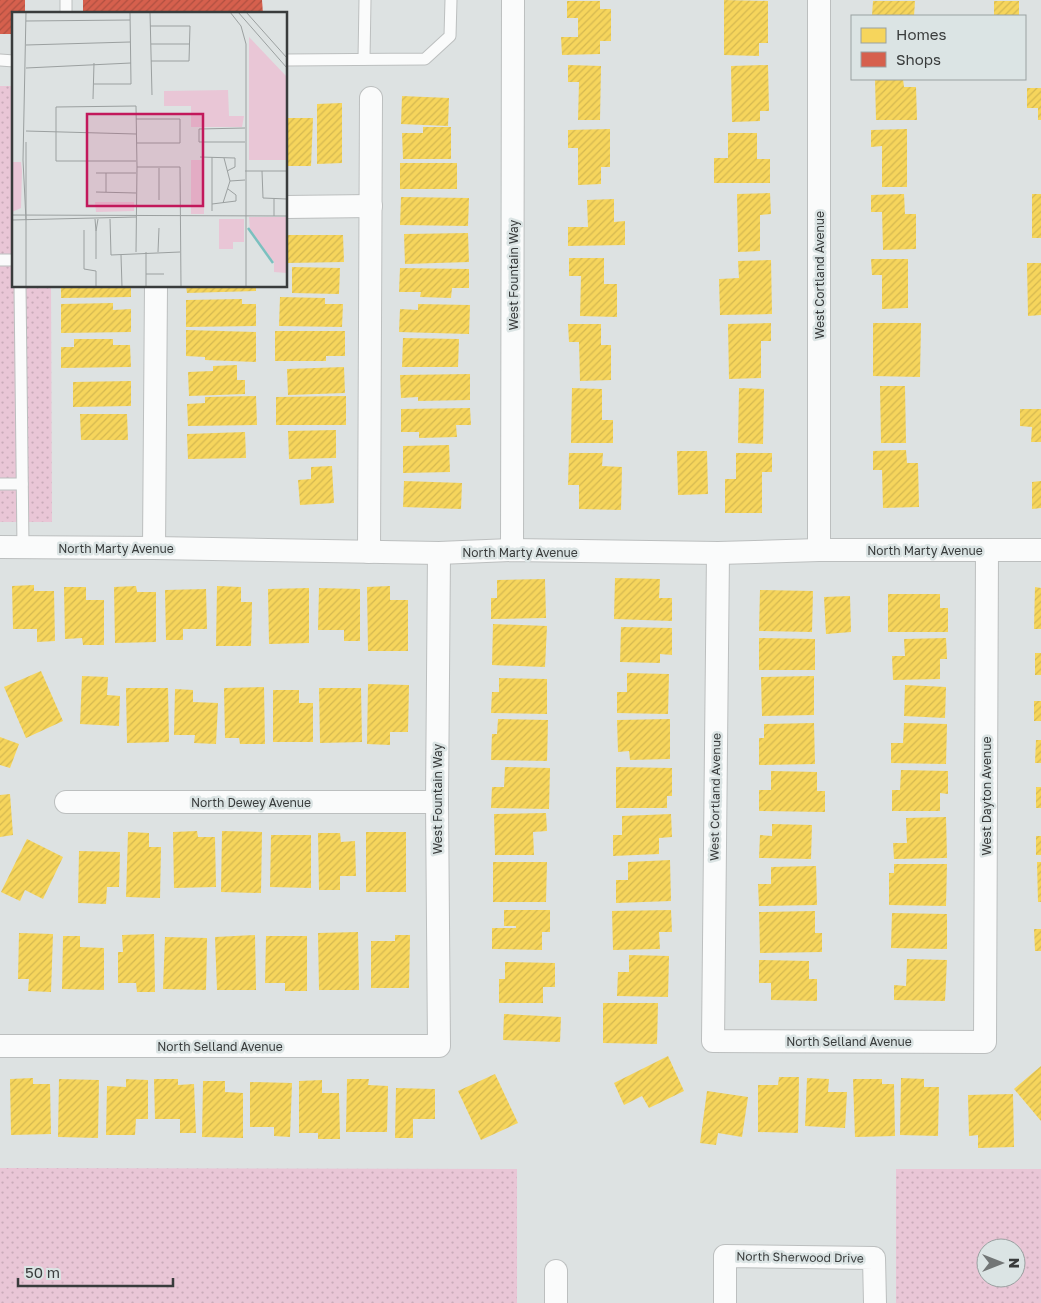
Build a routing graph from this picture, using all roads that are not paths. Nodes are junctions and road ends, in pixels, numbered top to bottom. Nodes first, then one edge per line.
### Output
1 (365, 0) edge
2 (451, 0) edge
3 (513, 0) edge
4 (819, 0) edge
5 (288, 60) edge
6 (364, 60) junction
7 (371, 98) dead end
8 (371, 206) junction
9 (288, 207) edge
10 (20, 288) edge
11 (156, 288) edge
12 (0, 484) edge
13 (22, 484) junction
14 (0, 547) edge
15 (23, 547) junction
16 (154, 548) junction
17 (512, 550) junction
18 (819, 550) junction
19 (987, 550) junction
20 (1041, 550) edge
21 (370, 552) junction
22 (439, 553) junction
23 (718, 553) junction
24 (66, 802) dead end
25 (437, 802) junction
26 (713, 1041) joint
27 (985, 1042) joint
28 (0, 1046) edge
29 (439, 1046) joint
30 (556, 1271) dead end
31 (556, 1303) edge
32 (725, 1303) edge
33 (875, 1303) edge

1 - 6 lane
2 - 6 lane
3 - 17 street, West Fountain Way
4 - 18 street, West Cortland Avenue
5 - 6 lane
7 - 8 street
8 - 9 street
8 - 21 street
10 - 13 lane
11 - 16 street
12 - 13 lane
13 - 15 lane
14 - 15 street, North Marty Avenue
15 - 16 street, North Marty Avenue
16 - 21 street, North Marty Avenue
17 - 22 street, North Marty Avenue
17 - 23 street, North Marty Avenue
18 - 19 street, North Marty Avenue
18 - 23 street, North Marty Avenue
19 - 20 street, North Marty Avenue
19 - 27 street, West Dayton Avenue
21 - 22 street, North Marty Avenue
22 - 25 street, West Fountain Way
23 - 26 street, West Cortland Avenue
24 - 25 street, North Dewey Avenue
25 - 29 street, West Fountain Way
26 - 27 street, North Selland Avenue
28 - 29 street, North Selland Avenue
30 - 31 street
32 - 33 street, North Sherwood Drive

